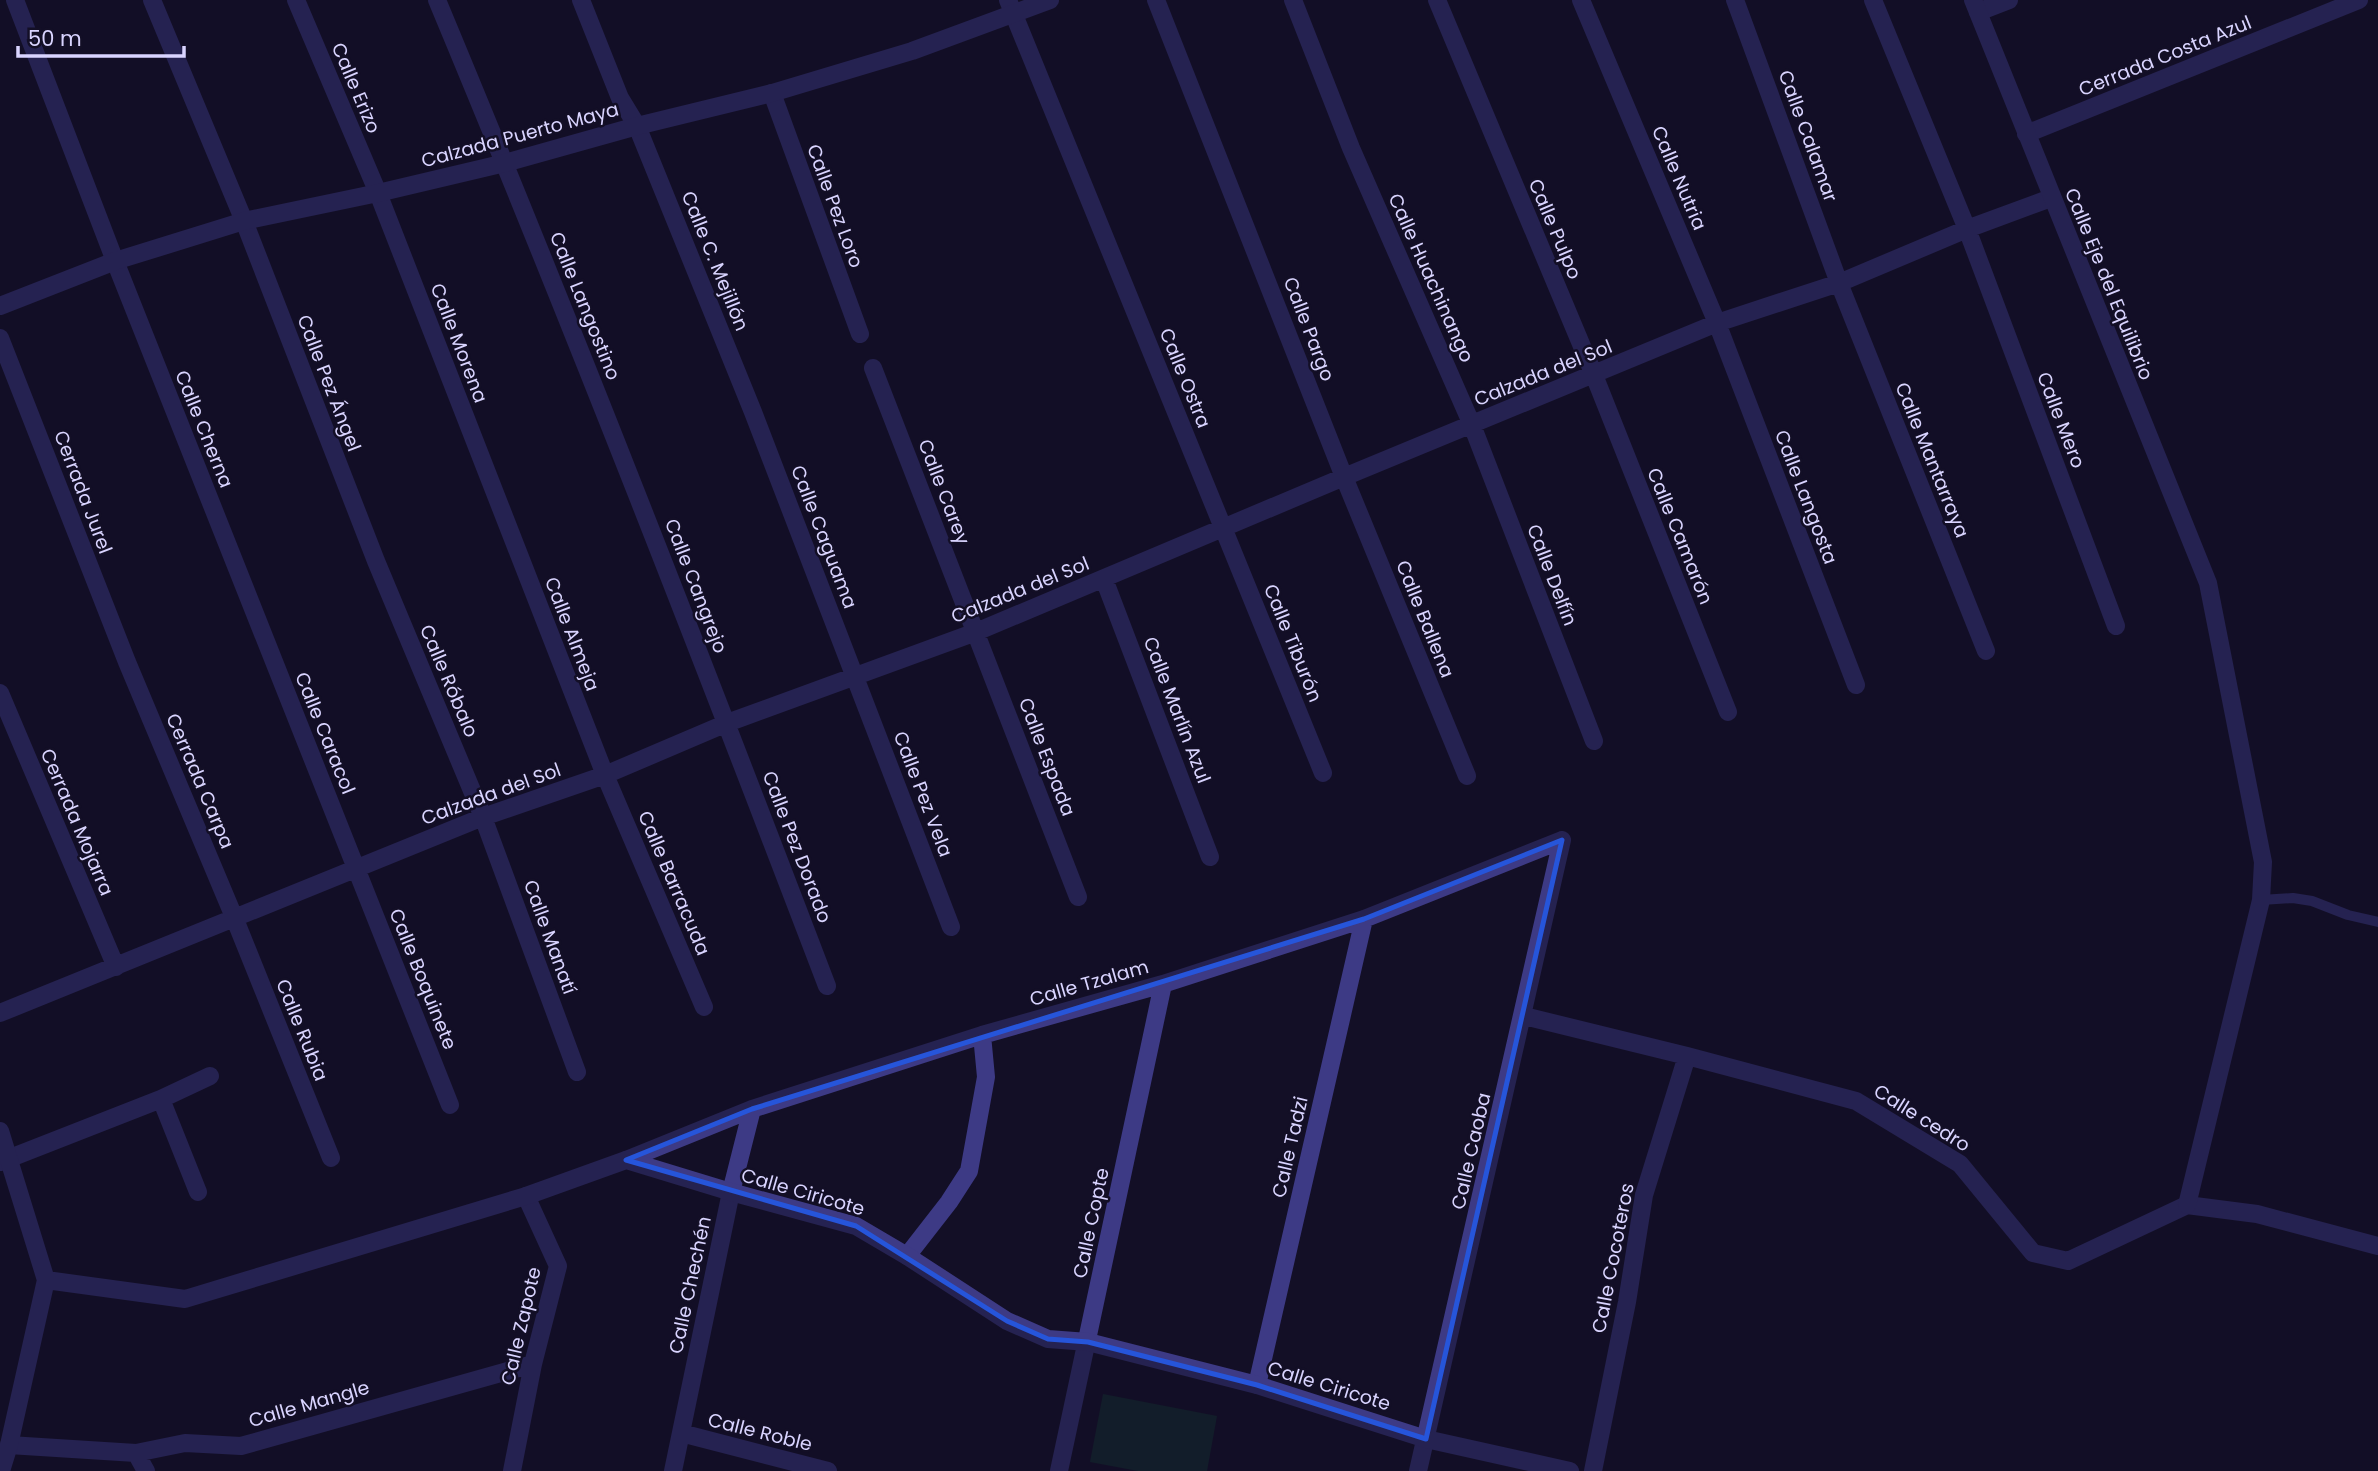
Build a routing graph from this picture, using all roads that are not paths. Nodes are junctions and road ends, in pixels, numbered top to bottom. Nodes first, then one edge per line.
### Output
1 (152, 0) edge
2 (296, 0) edge
3 (438, 0) edge
4 (581, 0) edge
5 (1050, 0) edge
6 (1156, 0) edge
7 (1293, 0) edge
8 (1437, 0) edge
9 (1581, 0) edge
10 (1872, 0) edge
11 (2009, 0) edge
12 (2359, 0) edge
13 (1736, 2) edge
14 (10, 5) edge
15 (1975, 6) edge
16 (1011, 7) edge
17 (772, 93) junction
18 (638, 126) junction
19 (2026, 134) junction
20 (505, 163) junction
21 (378, 193) junction
22 (2051, 198) junction
23 (244, 221) junction
24 (1967, 229) junction
25 (115, 261) junction
26 (1839, 283) junction
27 (0, 306) edge
28 (1717, 323) junction
29 (860, 334) dead end
30 (0, 338) edge
31 (873, 368) dead end
32 (1594, 375) junction
33 (753, 412) joint
34 (1472, 425) junction
35 (625, 466) joint
36 (1344, 477) junction
37 (500, 508) joint
38 (1224, 528) junction
39 (376, 561) joint
40 (1104, 579) junction
41 (254, 612) joint
42 (2116, 626) dead end
43 (976, 632) junction
44 (1986, 651) dead end
45 (127, 662) joint
46 (855, 676) junction
47 (1856, 685) dead end
48 (0, 692) edge
49 (1728, 712) dead end
50 (726, 723) junction
51 (1594, 741) dead end
52 (1323, 773) dead end
53 (606, 775) junction
54 (1467, 776) dead end
55 (483, 817) junction
56 (1562, 840) joint
57 (1210, 857) dead end
58 (357, 869) junction
59 (1078, 897) dead end
60 (2261, 900) junction
61 (234, 917) junction
62 (1364, 919) junction
63 (2378, 922) edge
64 (951, 926) dead end
65 (116, 967) junction
66 (1163, 984) junction
67 (827, 986) dead end
68 (704, 1007) dead end
69 (0, 1013) edge
70 (1524, 1016) junction
71 (982, 1035) junction
72 (1687, 1056) junction
73 (577, 1072) dead end
74 (210, 1076) dead end
75 (161, 1099) junction
76 (450, 1105) dead end
77 (752, 1109) junction
78 (0, 1131) edge
79 (331, 1158) dead end
80 (5, 1159) edge
81 (626, 1160) junction
82 (198, 1192) dead end
83 (731, 1192) junction
84 (527, 1196) junction
85 (2187, 1205) junction
86 (2378, 1246) edge
87 (907, 1255) junction
88 (46, 1280) junction
89 (1088, 1342) junction
90 (533, 1364) junction
91 (1257, 1385) junction
92 (681, 1433) junction
93 (1426, 1439) junction
94 (9, 1445) junction
95 (136, 1452) junction
96 (1, 1471) edge
97 (146, 1471) edge
98 (512, 1471) edge
99 (673, 1471) edge
100 (828, 1471) edge
101 (1059, 1471) edge
102 (1418, 1471) edge
103 (1570, 1471) edge
104 (1593, 1471) edge

1 - 23 street, Calle Pez Ángel
2 - 21 street, Calle Erizo
3 - 20 street, Calle Langostino
4 - 18 street, Calle C. Mejillón
5 - 16 street, Calzada Puerto Maya
6 - 36 street, Calle Pargo
7 - 34 street, Calle Huachinango
8 - 32 street, Calle Pulpo
9 - 28 street, Calle Nutria
10 - 24 street, Calle Mero
11 - 15 street
12 - 19 street, Cerrada Costa Azul
13 - 26 street, Calle Calamar
14 - 25 street, Calle Cherna
15 - 19 street, Calle Eje del Equilibrio
16 - 17 street, Calzada Puerto Maya
16 - 38 street, Calle Ostra
17 - 18 street, Calzada Puerto Maya
17 - 29 street, Calle Pez Loro
18 - 20 street, Calzada Puerto Maya
18 - 33 street, Calle C. Mejillón
19 - 22 street, Calle Eje del Equilibrio
20 - 21 street, Calzada Puerto Maya
20 - 35 street, Calle Langostino
21 - 23 street, Calzada Puerto Maya
21 - 37 street, Calle Morena
22 - 24 street, Calzada del Sol
22 - 60 street, Calle Eje del Equilibrio
23 - 25 street, Calzada Puerto Maya
23 - 39 street, Calle Pez Ángel
24 - 26 street, Calzada del Sol
24 - 42 street, Calle Mero
25 - 27 street, Calzada Puerto Maya
25 - 41 street, Calle Cherna
26 - 28 street, Calzada del Sol
26 - 44 street, Calle Mantarraya
28 - 32 street, Calzada del Sol
28 - 47 street, Calle Langosta
30 - 45 street, Cerrada Jurel
31 - 43 street, Calle Carey
32 - 34 street, Calzada del Sol
32 - 49 street, Calle Camarón
33 - 46 street, Calle Caguama
34 - 36 street, Calzada del Sol
34 - 51 street, Calle Delfín
35 - 50 street, Calle Cangrejo
36 - 38 street, Calzada del Sol
36 - 54 street, Calle Ballena
37 - 53 street, Calle Almeja
38 - 40 street, Calzada del Sol
38 - 52 street, Calle Tiburón
39 - 55 street, Calle Róbalo
40 - 43 street, Calzada del Sol
40 - 57 street, Calle Marlín Azul
41 - 58 street, Calle Caracol
43 - 46 street, Calzada del Sol
43 - 59 street, Calle Espada
45 - 61 street, Cerrada Carpa
46 - 50 street, Calzada del Sol
46 - 64 street, Calle Pez Vela
48 - 65 street, Cerrada Mojarra
50 - 53 street, Calzada del Sol
50 - 67 street, Calle Pez Dorado
53 - 55 street, Calzada del Sol
53 - 68 street, Calle Barracuda
55 - 58 street, Calzada del Sol
55 - 73 street, Calle Manatí
56 - 62 street, Calle Tzalam
56 - 70 street, Calle Caoba
58 - 61 street, Calzada del Sol
58 - 76 street, Calle Boquinete
60 - 63 lane
60 - 85 street, Calle Eje del Equilibrio
61 - 65 street, Calzada del Sol
61 - 79 street, Calle Rubia
62 - 66 street, Calle Tzalam
62 - 91 street, Calle Tadzi
65 - 69 street, Calzada del Sol
66 - 71 street, Calle Tzalam
66 - 89 street, Calle Copte
70 - 72 street, Calle cedro
70 - 93 street, Calle Caoba
71 - 77 street, Calle Tzalam
71 - 87 street
72 - 85 street, Calle cedro
72 - 104 street, Calle Cocoteros
74 - 75 street
75 - 80 street
75 - 82 street
77 - 81 street, Calle Tzalam
77 - 83 street, Calle Chechén
78 - 80 street
80 - 88 street
81 - 83 street, Calle Ciricote
81 - 84 street
83 - 87 street, Calle Ciricote
83 - 92 street, Calle Chechén
84 - 88 street
84 - 90 street, Calle Zapote
85 - 86 street
87 - 89 street, Calle Ciricote
88 - 94 street
89 - 91 street, Calle Ciricote
89 - 101 street, Calle Copte
90 - 95 street, Calle Mangle
90 - 98 street, Calle Zapote
91 - 93 street, Calle Ciricote
92 - 99 street, Calle Chechén
92 - 100 street, Calle Roble
93 - 102 street, Calle Caoba
93 - 103 street, Calle Ciricote
94 - 95 street, Calle Mangle
94 - 96 street
95 - 97 street

